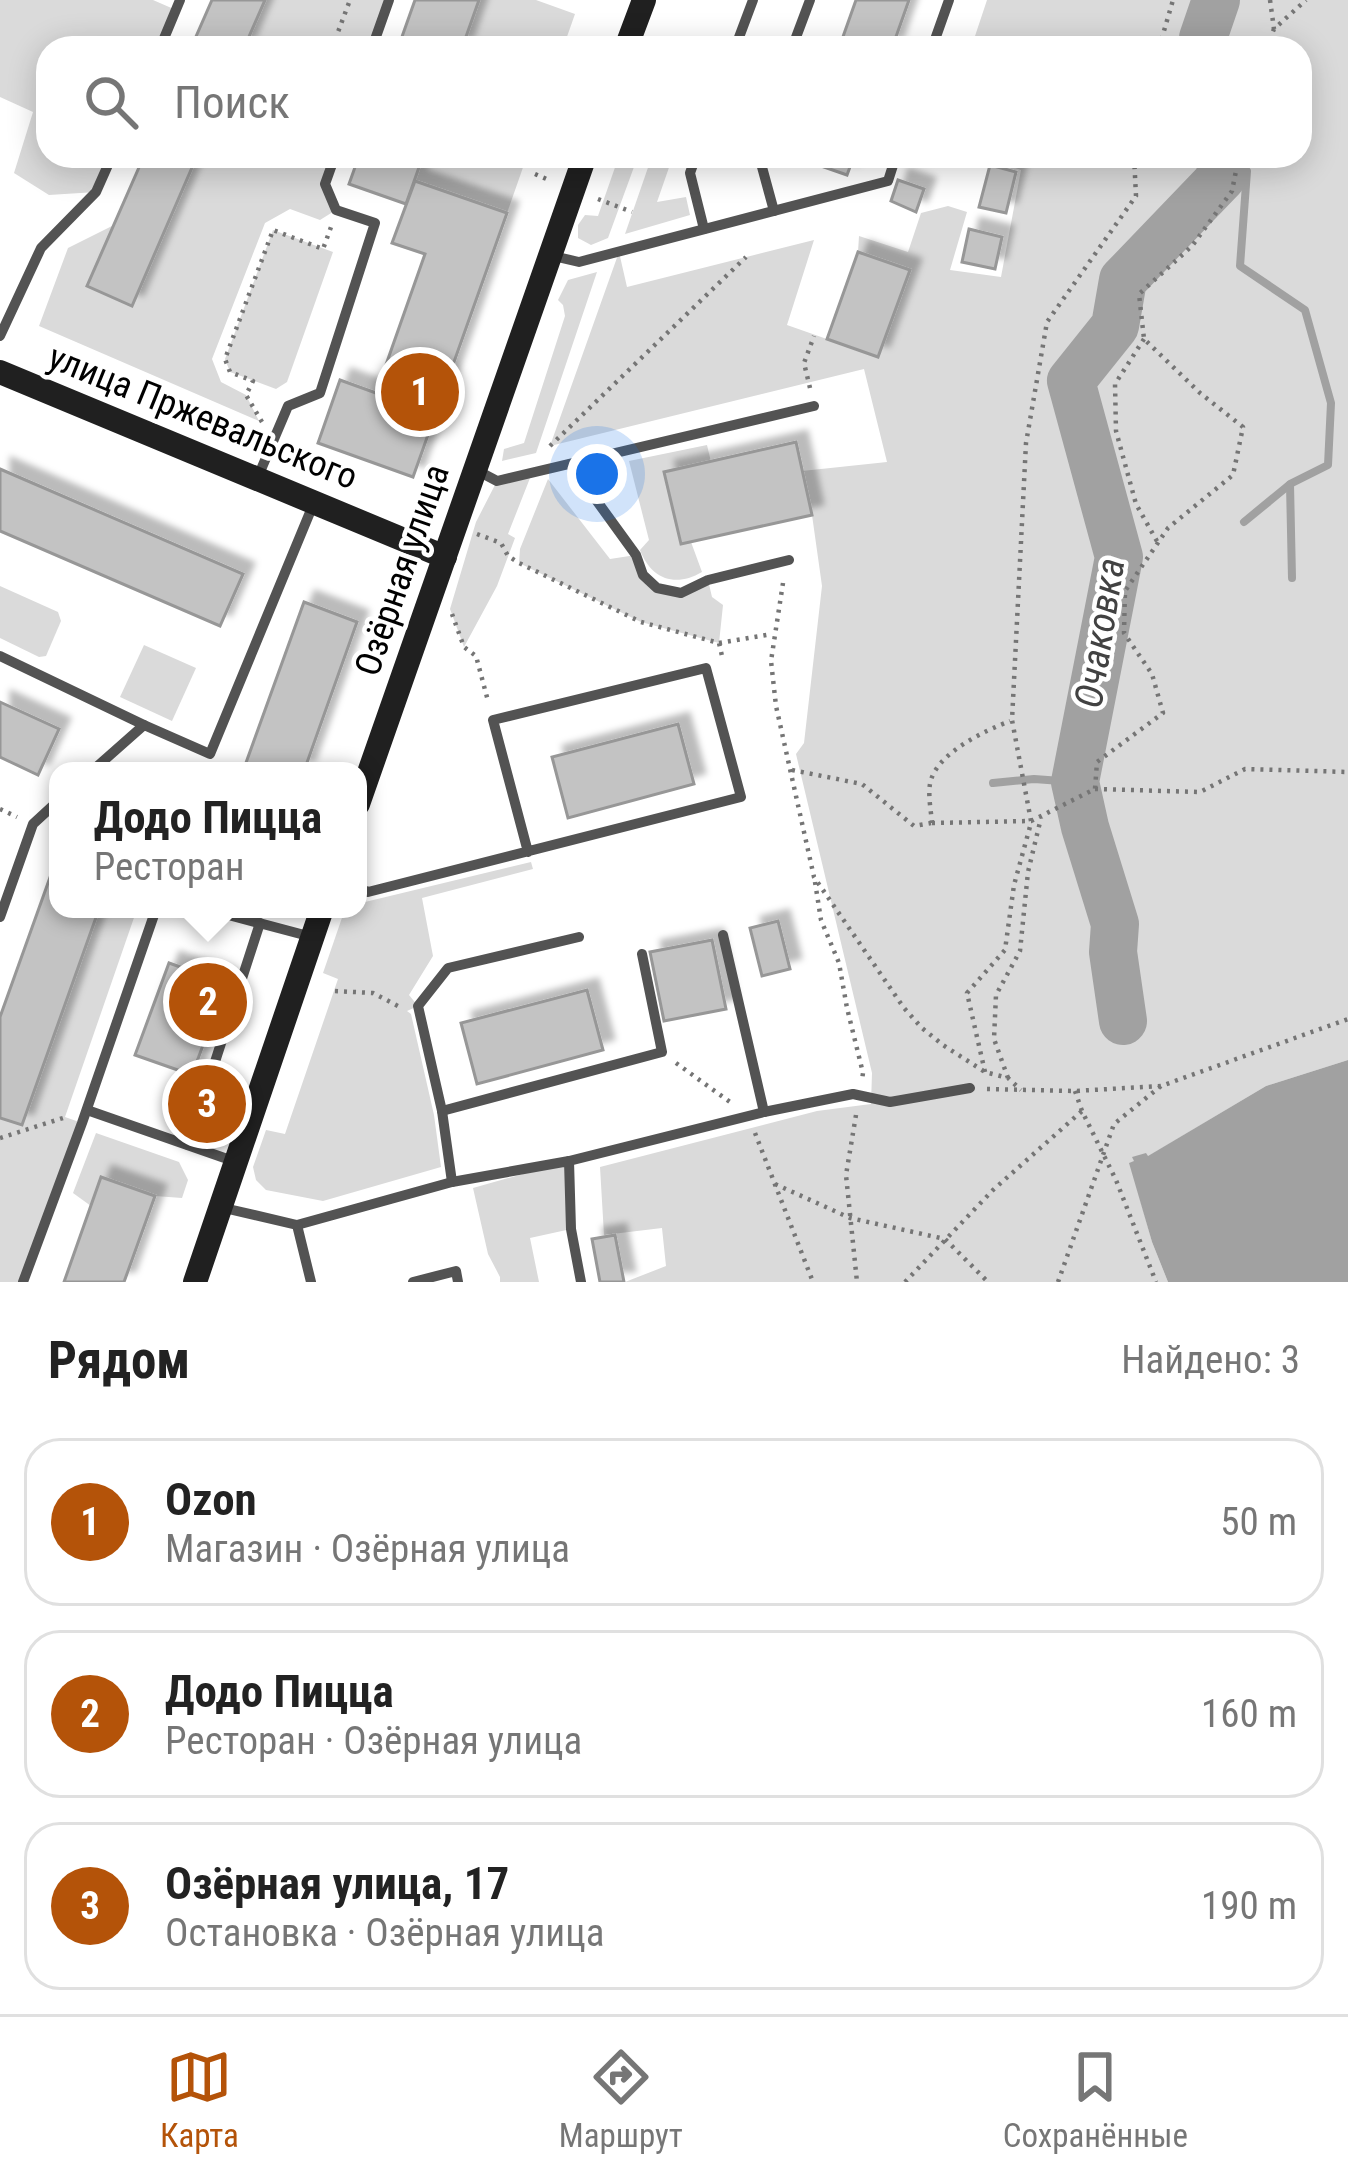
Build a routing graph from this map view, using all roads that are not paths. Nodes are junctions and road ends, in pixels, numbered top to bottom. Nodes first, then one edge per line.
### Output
1 (181, 0) edge
2 (389, 0) edge
3 (644, 0) edge
4 (752, 0) edge
5 (810, 0) edge
6 (949, 0) edge
7 (165, 36) edge
8 (376, 36) edge
9 (630, 36) edge
10 (739, 36) edge
11 (796, 36) edge
12 (936, 36) edge
13 (107, 168) edge
14 (330, 168) edge
15 (581, 168) edge
16 (692, 168) edge
17 (762, 168) edge
18 (892, 168) edge
19 (774, 211) junction
20 (704, 229) junction
21 (549, 255) junction
22 (0, 336) edge
23 (0, 372) edge
24 (814, 406) road end
25 (570, 464) junction
26 (475, 469) junction
27 (257, 479) junction
28 (314, 502) junction
29 (445, 556) junction
30 (789, 560) road end
31 (0, 656) edge
32 (144, 725) junction
33 (210, 754) junction
34 (102, 762) edge
35 (211, 762) edge
36 (367, 778) edge
37 (49, 809) edge
38 (528, 852) junction
39 (367, 892) edge
40 (0, 917) edge
41 (153, 918) edge
42 (241, 918) edge
43 (319, 918) edge
44 (260, 923) junction
45 (723, 935) dead end
46 (312, 937) junction
47 (579, 937) dead end
48 (642, 954) dead end
49 (970, 1088) road end
50 (87, 1110) junction
51 (442, 1111) junction
52 (764, 1112) junction
53 (188, 1145) junction
54 (569, 1161) junction
55 (236, 1162) junction
56 (452, 1182) junction
57 (220, 1207) junction
58 (297, 1225) junction
59 (23, 1282) edge
60 (195, 1282) edge
61 (311, 1282) edge
62 (412, 1282) edge
63 (458, 1282) edge
64 (581, 1282) edge

1 - 7 lane
2 - 8 lane
3 - 9 street
4 - 10 lane
5 - 11 lane
6 - 12 lane
13 - 22 lane
14 - 27 lane
15 - 21 street, Озёрная улица
16 - 20 lane
17 - 19 lane
18 - 19 lane
19 - 20 lane
20 - 21 lane
21 - 26 street, Озёрная улица
23 - 27 street, улица Пржевальского
24 - 25 lane
25 - 26 lane
25 - 30 lane
26 - 29 street, Озёрная улица
27 - 28 street, улица Пржевальского
28 - 29 street, улица Пржевальского
28 - 33 lane
29 - 36 street, Озёрная улица
31 - 32 lane
32 - 33 lane
32 - 34 lane
33 - 35 lane
37 - 40 lane
38 - 38 lane
38 - 39 lane
41 - 50 lane
42 - 44 lane
43 - 46 street
44 - 46 lane
44 - 53 lane
45 - 52 lane
46 - 55 street
47 - 51 lane
48 - 51 lane
49 - 52 lane
50 - 53 lane
50 - 59 lane
51 - 56 lane
52 - 54 lane
53 - 55 lane
54 - 56 lane
54 - 64 lane
55 - 57 street
56 - 58 lane
57 - 58 lane
57 - 60 street
58 - 61 lane
62 - 63 lane

